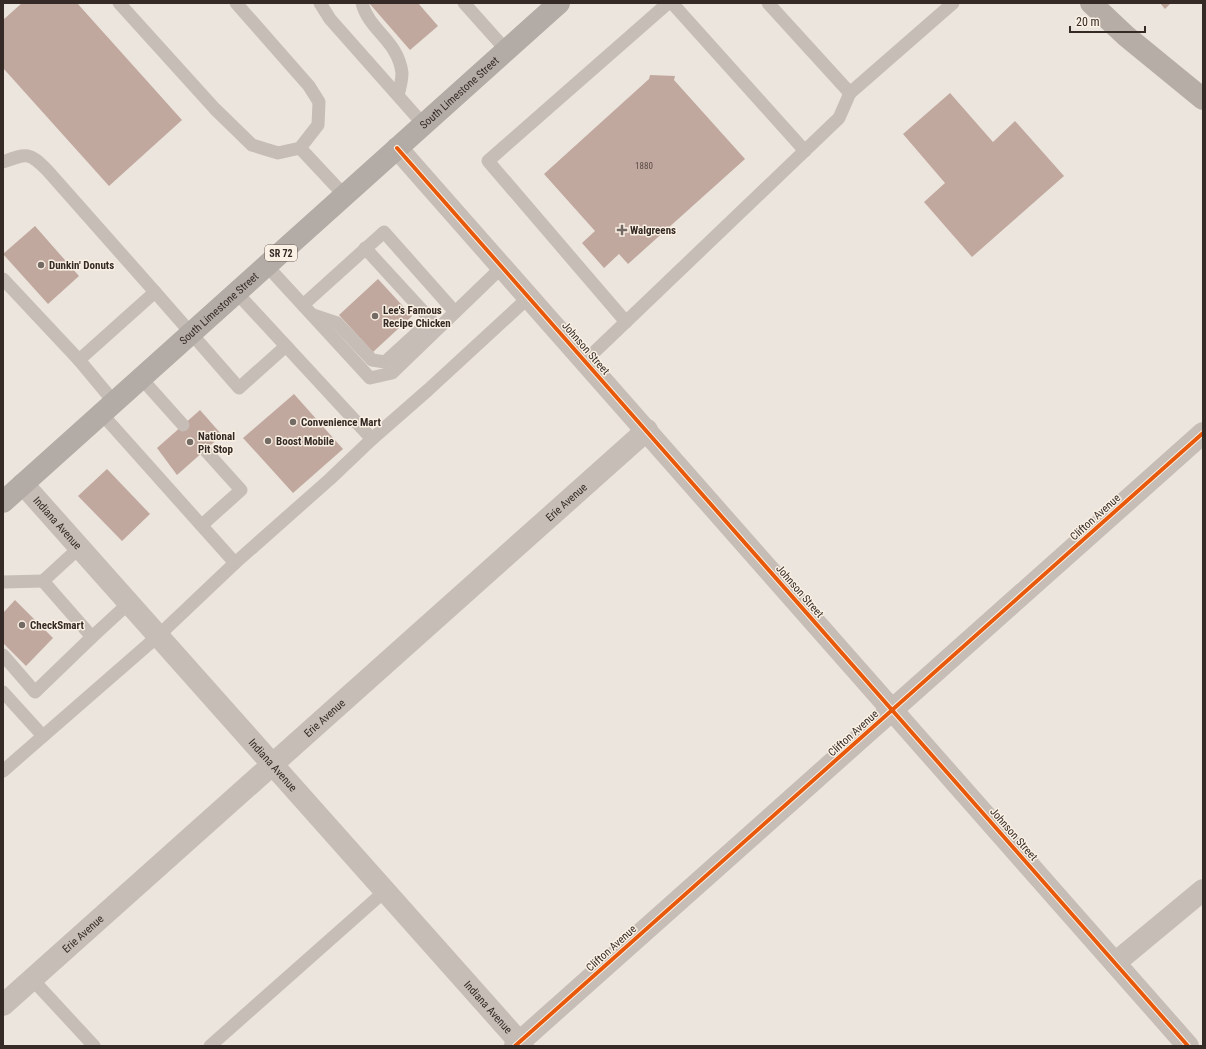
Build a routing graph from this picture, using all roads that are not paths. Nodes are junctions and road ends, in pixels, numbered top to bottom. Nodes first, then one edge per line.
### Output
1 (119, 3) edge
2 (236, 3) edge
3 (320, 3) edge
4 (362, 3) edge
5 (464, 3) edge
6 (559, 3) edge
7 (668, 3) edge
8 (672, 3) edge
9 (768, 3) edge
10 (953, 3) edge
11 (1091, 3) edge
12 (506, 50) junction
13 (850, 93) junction
14 (398, 94) junction
15 (1203, 99) edge
16 (423, 124) junction
17 (300, 148) junction
18 (397, 148) junction
19 (805, 150) junction
20 (3, 162) edge
21 (344, 196) junction
22 (366, 248) junction
23 (267, 266) junction
24 (502, 267) junction
25 (3, 279) edge
26 (155, 292) junction
27 (236, 292) junction
28 (529, 297) junction
29 (302, 305) junction
30 (455, 312) junction
31 (312, 315) junction
32 (626, 322) junction
33 (190, 333) junction
34 (286, 346) junction
35 (79, 360) junction
36 (585, 361) junction
37 (141, 378) junction
38 (108, 408) junction
39 (183, 426) dead end
40 (646, 430) junction
41 (1203, 433) edge
42 (372, 439) junction
43 (205, 450) dead end
44 (23, 484) junction
45 (3, 502) edge
46 (202, 525) junction
47 (79, 548) junction
48 (235, 562) junction
49 (43, 581) junction
50 (3, 582) edge
51 (129, 603) junction
52 (158, 636) junction
53 (92, 637) junction
54 (3, 655) edge
55 (3, 692) edge
56 (892, 710) junction
57 (43, 736) junction
58 (272, 765) junction
59 (3, 771) edge
60 (1203, 890) edge
61 (385, 891) junction
62 (1114, 962) junction
63 (32, 979) junction
64 (3, 1005) edge
65 (519, 1045) edge
66 (94, 1046) edge
67 (210, 1046) edge
68 (1188, 1046) edge

1 - 17 lane
2 - 17 lane
3 - 14 lane
4 - 14 lane
5 - 12 lane
6 - 12 main road, South Limestone Street / SR 72
7 - 32 lane
8 - 19 lane
9 - 13 lane
10 - 13 lane
11 - 15 street
12 - 16 main road, South Limestone Street / SR 72
13 - 19 lane
14 - 16 lane
16 - 18 main road, South Limestone Street / SR 72
17 - 21 lane
18 - 21 main road, South Limestone Street / SR 72
18 - 24 street, Johnson Street
19 - 32 lane
20 - 26 lane
21 - 23 main road, South Limestone Street / SR 72
22 - 29 lane
22 - 30 lane
22 - 31 lane
23 - 27 main road, South Limestone Street / SR 72
23 - 29 lane
24 - 28 street, Johnson Street
24 - 30 lane
25 - 35 lane
26 - 33 lane
26 - 35 lane
27 - 33 main road, South Limestone Street / SR 72
27 - 34 lane
28 - 36 street, Johnson Street
28 - 42 lane
29 - 31 lane
30 - 31 lane
32 - 36 lane
33 - 34 lane
33 - 37 main road, South Limestone Street / SR 72
34 - 42 lane
35 - 38 lane
36 - 40 street, Johnson Street
37 - 38 main road, South Limestone Street / SR 72
37 - 39 lane
38 - 44 main road, South Limestone Street / SR 72
38 - 46 lane
40 - 56 street, Johnson Street
40 - 58 street, Erie Avenue
41 - 56 street, Clifton Avenue
42 - 48 lane
43 - 46 lane
44 - 45 main road, South Limestone Street / SR 72
44 - 47 street, Indiana Avenue
46 - 48 lane
47 - 49 lane
47 - 51 street, Indiana Avenue
48 - 52 lane
49 - 50 lane
49 - 53 lane
51 - 52 street, Indiana Avenue
51 - 53 lane
52 - 57 lane
52 - 58 street, Indiana Avenue
53 - 54 lane
55 - 57 lane
56 - 62 street, Johnson Street
56 - 65 street, Clifton Avenue
57 - 59 lane
58 - 61 street, Indiana Avenue
58 - 63 street, Erie Avenue
60 - 62 street
61 - 65 street, Indiana Avenue
61 - 67 lane
62 - 68 street, Johnson Street
63 - 64 street, Erie Avenue
63 - 66 lane

